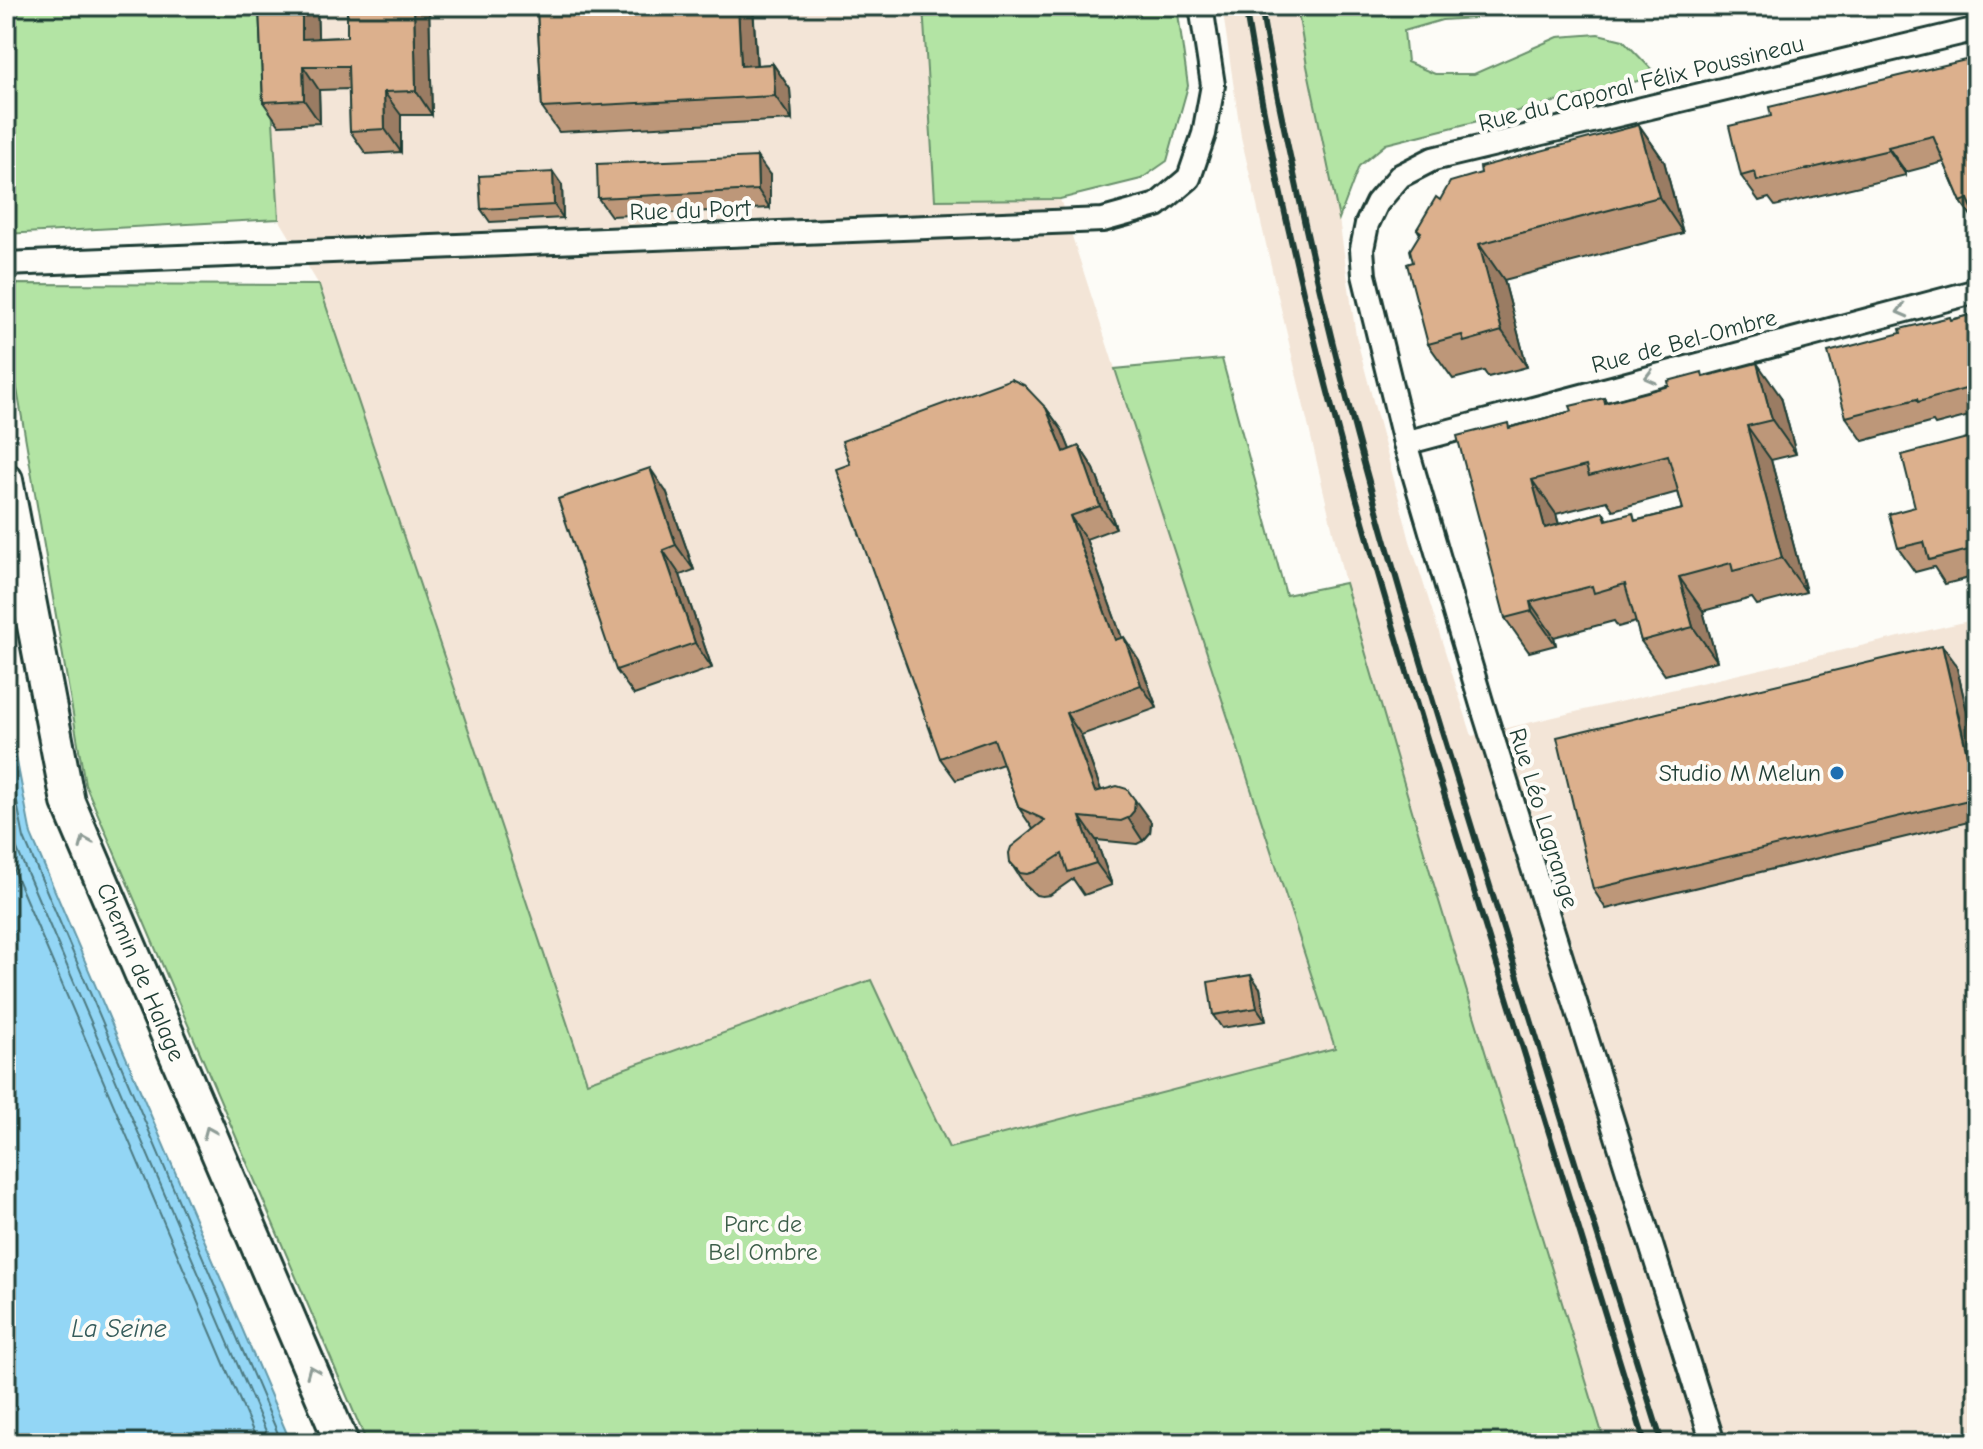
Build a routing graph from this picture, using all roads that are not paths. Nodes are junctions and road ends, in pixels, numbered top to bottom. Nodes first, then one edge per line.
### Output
1 (1201, 6) edge
2 (1977, 29) edge
3 (1377, 203) joint
4 (6, 264) edge
5 (1977, 291) edge
6 (1405, 443) junction
7 (6, 480) edge
8 (342, 1443) edge
9 (1713, 1443) edge

1 - 4 street, Rue du Port
2 - 3 street, Rue du Caporal Félix Poussineau
3 - 6 street, Rue Léo Lagrange
5 -> 6 street, Rue de Bel-Ombre
6 - 9 street, Rue Léo Lagrange
8 -> 7 street, Chemin de Halage

